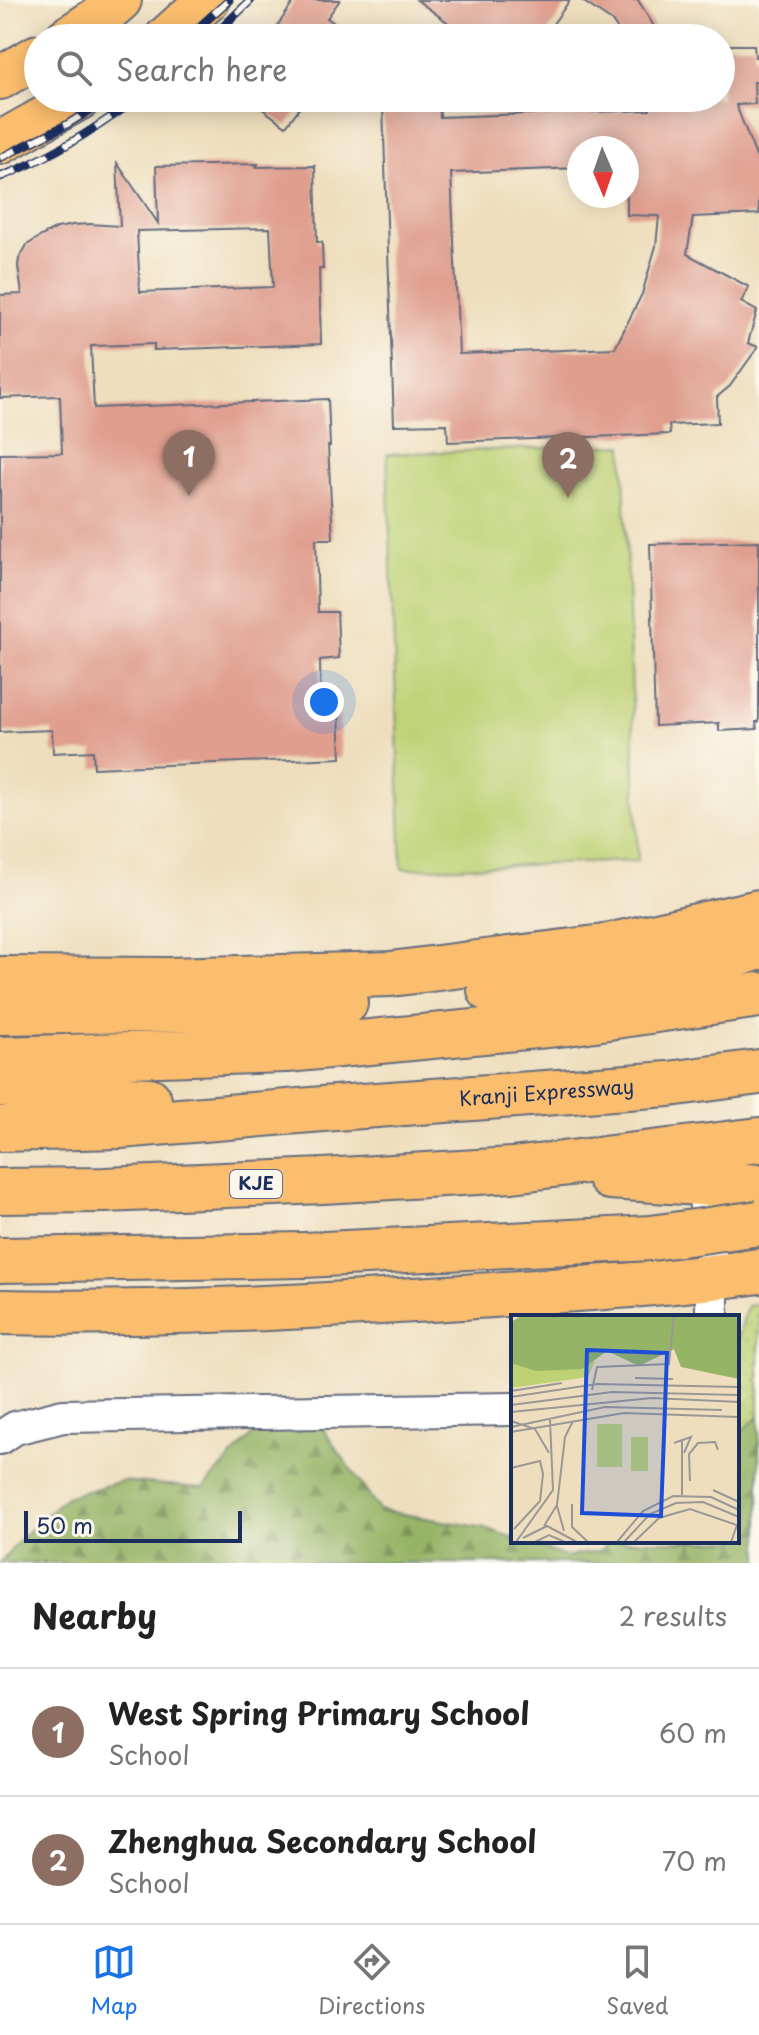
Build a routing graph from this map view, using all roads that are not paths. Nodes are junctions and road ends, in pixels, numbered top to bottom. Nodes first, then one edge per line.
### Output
1 (120, 0) edge
2 (208, 0) edge
3 (89, 24) edge
4 (181, 24) edge
5 (24, 65) edge
6 (0, 78) edge
7 (55, 112) edge
8 (0, 143) edge
9 (759, 912) edge
10 (759, 947) edge
11 (0, 979) edge
12 (759, 995) edge
13 (0, 1012) edge
14 (0, 1059) edge
15 (759, 1072) edge
16 (0, 1084) edge
17 (335, 1108) junction
18 (0, 1129) edge
19 (759, 1140) edge
20 (512, 1170) junction
21 (704, 1184) junction
22 (759, 1187) edge
23 (0, 1191) edge
24 (759, 1223) edge
25 (0, 1253) edge
26 (51, 1258) junction
27 (0, 1260) edge
28 (759, 1271) edge
29 (712, 1297) edge
30 (0, 1312) edge
31 (511, 1409) edge
32 (0, 1438) edge

1 - 3 main road
2 - 4 main road
5 - 6 main road
7 - 8 main road
9 - 11 highway
10 - 13 highway
12 - 14 highway
15 - 17 highway, Kranji Expressway
16 - 17 highway
17 - 18 highway
19 - 20 highway, KJE
20 - 21 highway
20 - 23 highway, KJE
21 - 22 highway
21 - 29 lane
24 - 26 highway, bridge
25 - 26 highway
26 - 27 highway
28 - 29 highway
29 - 30 highway
31 - 32 lane

